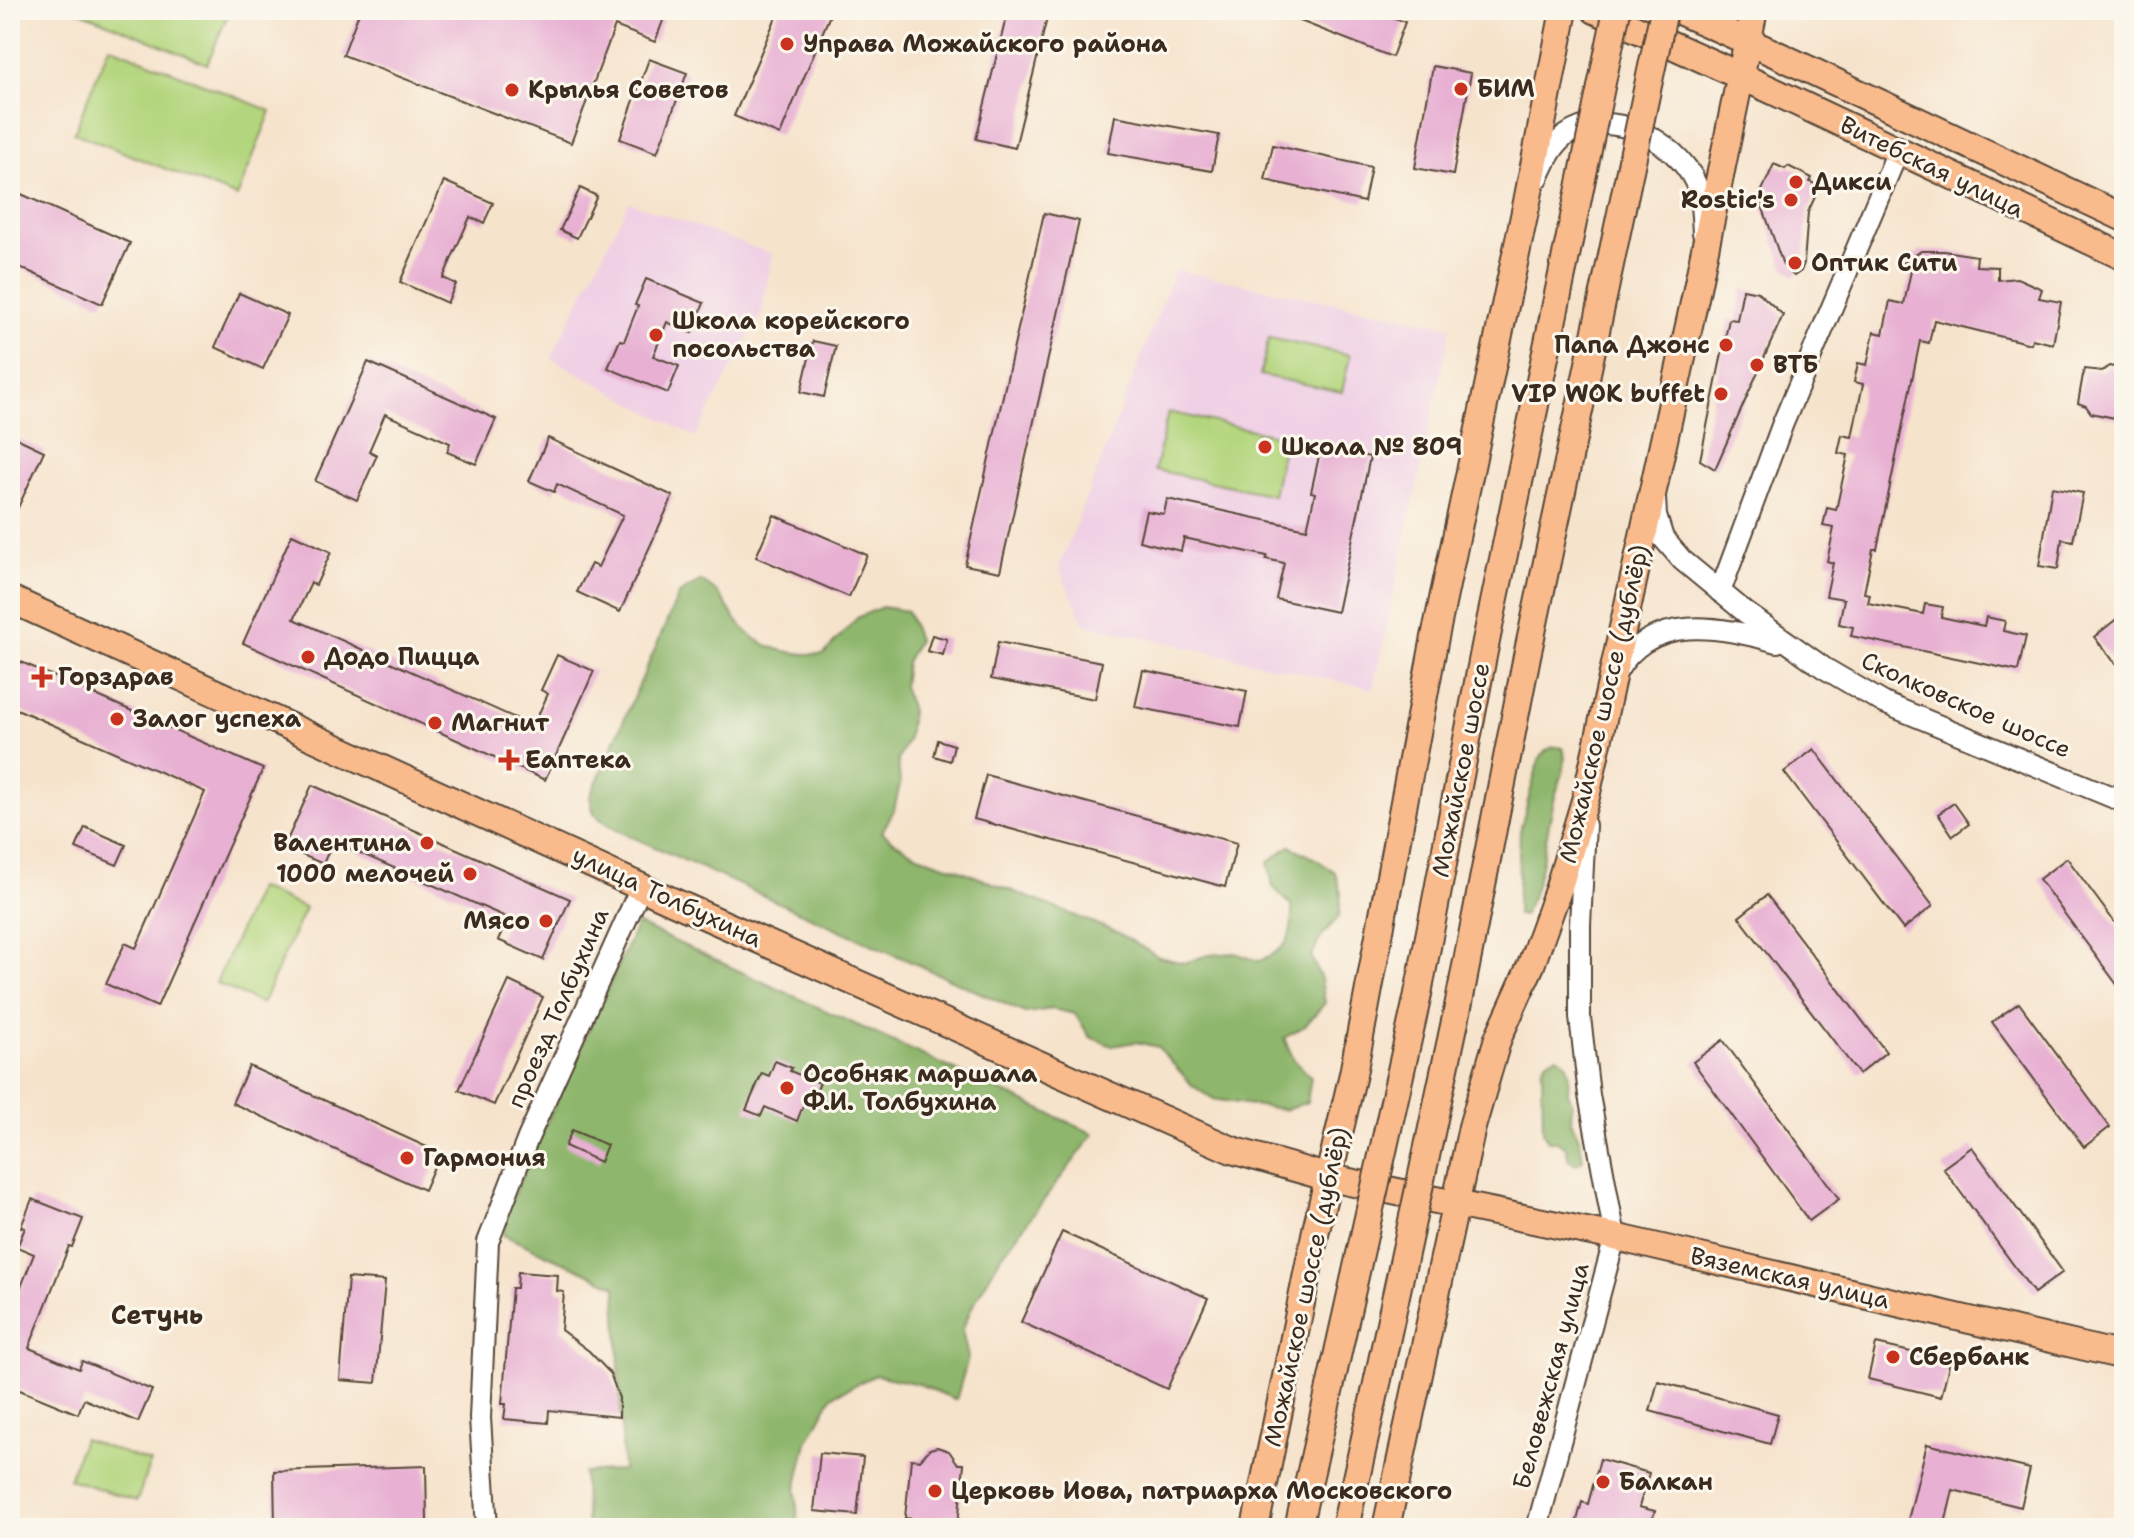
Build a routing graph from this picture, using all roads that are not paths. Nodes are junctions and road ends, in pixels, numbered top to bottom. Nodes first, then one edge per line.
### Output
1 (1564, 10) edge
2 (1595, 10) edge
3 (1617, 10) edge
4 (1664, 10) edge
5 (1677, 10) edge
6 (1754, 10) edge
7 (1748, 41) junction
8 (1741, 75) junction
9 (1898, 151) junction
10 (1527, 202) junction
11 (2124, 218) edge
12 (1704, 253) junction
13 (2124, 257) edge
14 (1654, 486) junction
15 (1720, 592) junction
16 (10, 599) edge
17 (1792, 647) junction
18 (1613, 678) junction
19 (1586, 797) junction
20 (2124, 802) edge
21 (641, 887) junction
22 (1330, 1178) junction
23 (1455, 1206) junction
24 (1615, 1237) junction
25 (2124, 1356) edge
26 (487, 1528) edge
27 (1255, 1528) edge
28 (1298, 1528) edge
29 (1345, 1528) edge
30 (1386, 1528) edge
31 (1537, 1528) edge

1 - 10 main road, Можайское шоссе (дублёр)
2 - 8 main road, Витебская улица
3 - 28 main road, Можайское шоссе, bridge
4 - 29 main road, Можайское шоссе, bridge
5 - 7 main road, Витебская улица
6 - 7 main road, Можайское шоссе (дублёр)
7 - 8 main road, Можайское шоссе (дублёр)
7 - 11 main road, Витебская улица
8 - 9 main road, Витебская улица
8 - 12 main road, Можайское шоссе (дублёр)
9 - 13 main road, Витебская улица
9 - 15 street
10 - 12 street
10 - 22 main road, Можайское шоссе (дублёр)
12 - 14 main road, Можайское шоссе (дублёр)
14 - 15 street, Сколковское шоссе
14 - 18 main road, Можайское шоссе (дублёр)
15 - 17 street, Сколковское шоссе
16 - 21 main road, улица Толбухина
17 - 18 street, Сколковское шоссе
17 - 20 street, Сколковское шоссе
18 - 19 main road, Можайское шоссе (дублёр)
19 - 23 main road, Можайское шоссе (дублёр)
19 - 24 street
21 - 22 main road, улица Толбухина
21 - 26 street, проезд Толбухина
22 - 23 main road, улица Толбухина
22 - 27 main road, Можайское шоссе (дублёр)
23 - 24 main road, Вяземская улица
23 - 30 main road, Можайское шоссе (дублёр)
24 - 25 main road, Вяземская улица
24 - 31 street, Беловежская улица

